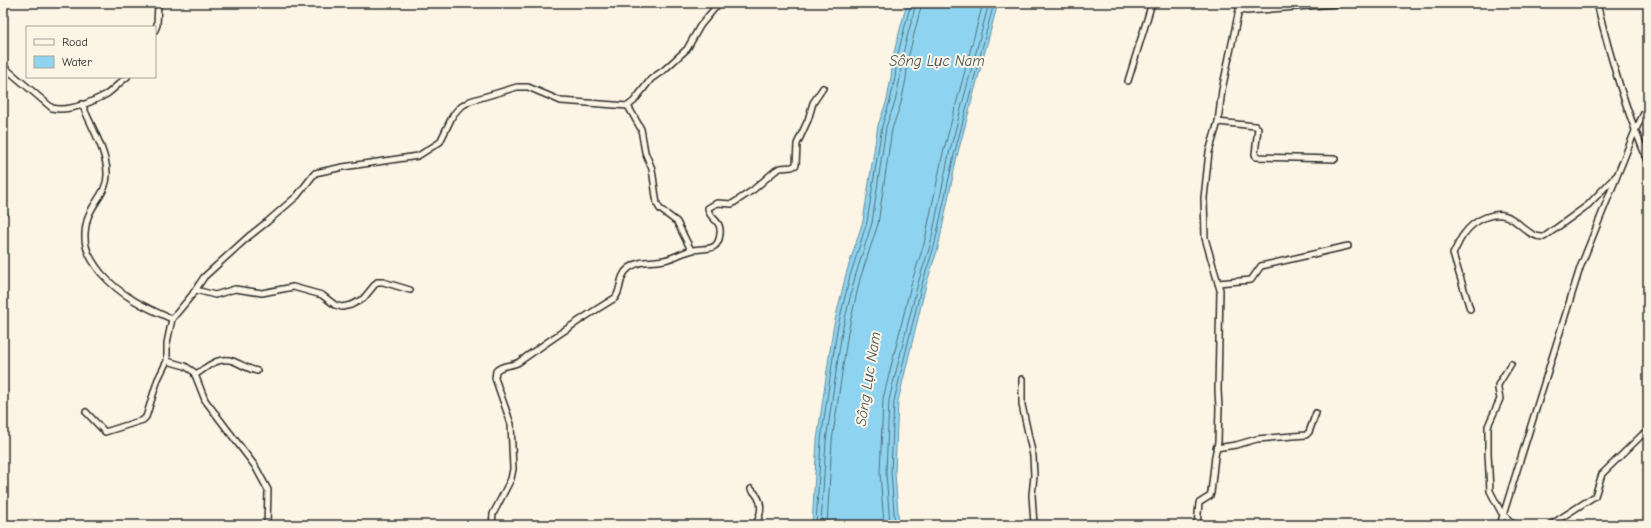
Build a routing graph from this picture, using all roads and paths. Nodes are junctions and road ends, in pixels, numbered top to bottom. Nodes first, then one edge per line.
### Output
1 (158, 3) edge
2 (719, 3) edge
3 (1152, 3) edge
4 (1240, 3) edge
5 (1348, 3) edge
6 (1597, 3) edge
7 (1239, 10) junction
8 (156, 28) edge
9 (3, 66) edge
10 (126, 78) edge
11 (1128, 81) dead end
12 (823, 88) dead end
13 (82, 104) junction
14 (1648, 105) edge
15 (628, 106) junction
16 (1218, 122) junction
17 (1635, 131) junction
18 (1335, 159) dead end
19 (1648, 161) edge
20 (1618, 174) junction
21 (1348, 246) dead end
22 (691, 250) junction
23 (1218, 283) junction
24 (196, 290) junction
25 (410, 290) dead end
26 (1470, 309) dead end
27 (172, 319) junction
28 (167, 361) junction
29 (1511, 364) dead end
30 (257, 371) dead end
31 (195, 375) junction
32 (1022, 379) dead end
33 (86, 412) dead end
34 (1316, 413) dead end
35 (1648, 432) edge
36 (1216, 448) junction
37 (751, 489) dead end
38 (1503, 514) junction
39 (267, 525) edge
40 (492, 525) edge
41 (756, 525) edge
42 (1034, 525) edge
43 (1197, 525) edge
44 (1500, 525) edge
45 (1514, 525) edge
46 (1550, 525) edge

1 - 8 street
2 - 15 street
3 - 11 street
4 - 7 street
5 - 7 street
6 - 17 street
7 - 16 street
9 - 13 street
10 - 13 street
12 - 22 street
13 - 27 street
14 - 17 street
15 - 22 street
15 - 24 street
16 - 18 street
16 - 23 street
17 - 19 street
17 - 20 street
20 - 26 street
20 - 38 street
21 - 23 street
22 - 40 street
23 - 36 street
24 - 25 street
24 - 27 street
27 - 28 street
28 - 31 street
28 - 33 street
29 - 38 street
30 - 31 street
31 - 39 street
32 - 42 street
34 - 36 street
35 - 46 street
36 - 43 street
37 - 41 street
38 - 44 street
38 - 45 street

